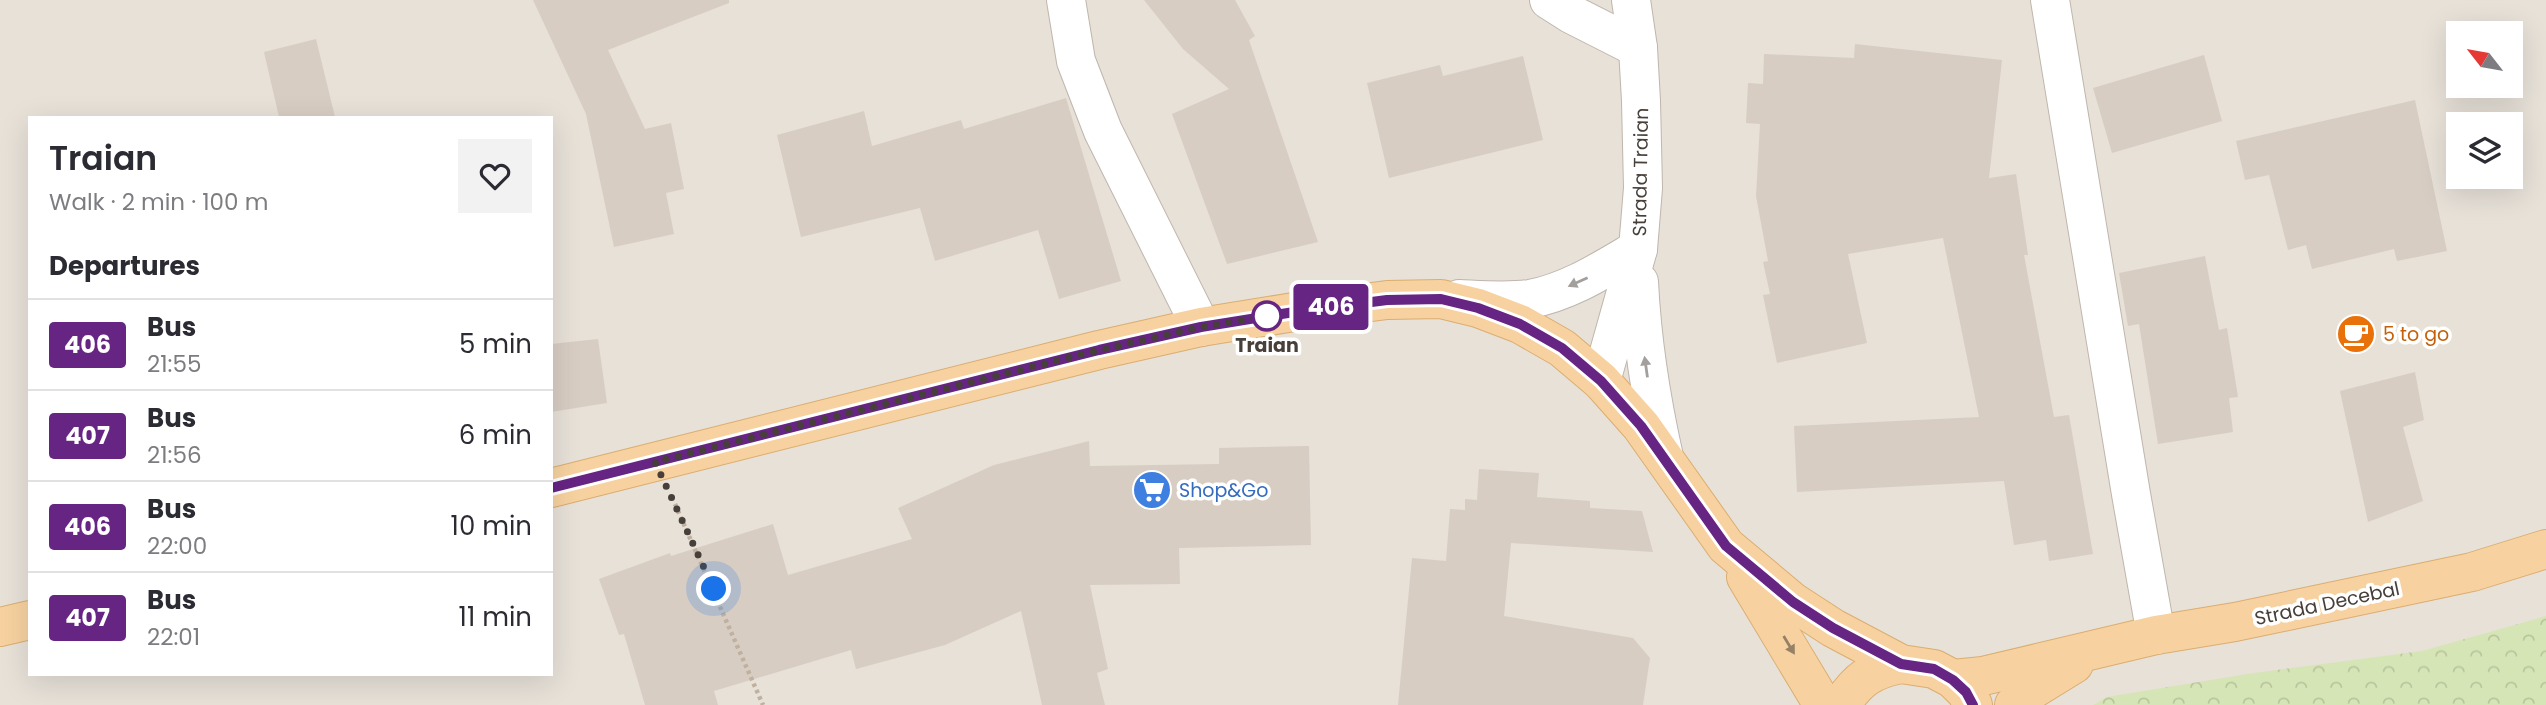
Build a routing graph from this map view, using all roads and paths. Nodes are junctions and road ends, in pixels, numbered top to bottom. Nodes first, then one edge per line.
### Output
1 (1066, 0) edge
2 (1549, 0) edge
3 (1630, 0) edge
4 (2050, 0) edge
5 (1638, 48) junction
6 (1638, 249) junction
7 (1441, 299) junction
8 (1201, 327) junction
9 (1601, 381) junction
10 (1664, 457) junction
11 (655, 462) junction
12 (553, 488) edge
13 (1726, 546) junction
14 (2546, 549) edge
15 (28, 620) edge
16 (0, 627) edge
17 (2156, 635) junction
18 (2106, 646) junction
19 (1901, 664) junction
20 (1963, 692) edge
21 (763, 705) edge
22 (1823, 705) edge
23 (1840, 705) edge
24 (2014, 705) edge

1 - 8 street
2 - 5 street
3 - 5 street, Strada Traian
4 - 17 street
5 - 6 street, Strada Traian
6 -> 7 street, Strada Decebal
6 - 9 street, Strada Traian
10 -> 6 street
7 - 8 main road, Strada Decebal
7 - 9 main road, Strada Decebal
8 - 11 main road, Strada Decebal
9 - 10 main road, Strada Decebal
10 - 13 main road, Strada Decebal
11 - 12 main road, Strada Decebal
11 - 21 path
13 - 19 main road, Strada Decebal
13 -> 22 main road
14 - 17 main road, Strada Decebal
15 - 16 main road
17 - 18 main road, Strada Decebal
18 - 20 main road, Strada Decebal
18 - 24 main road, Strada Decebal
19 - 20 main road, Strada Decebal
19 - 23 main road

